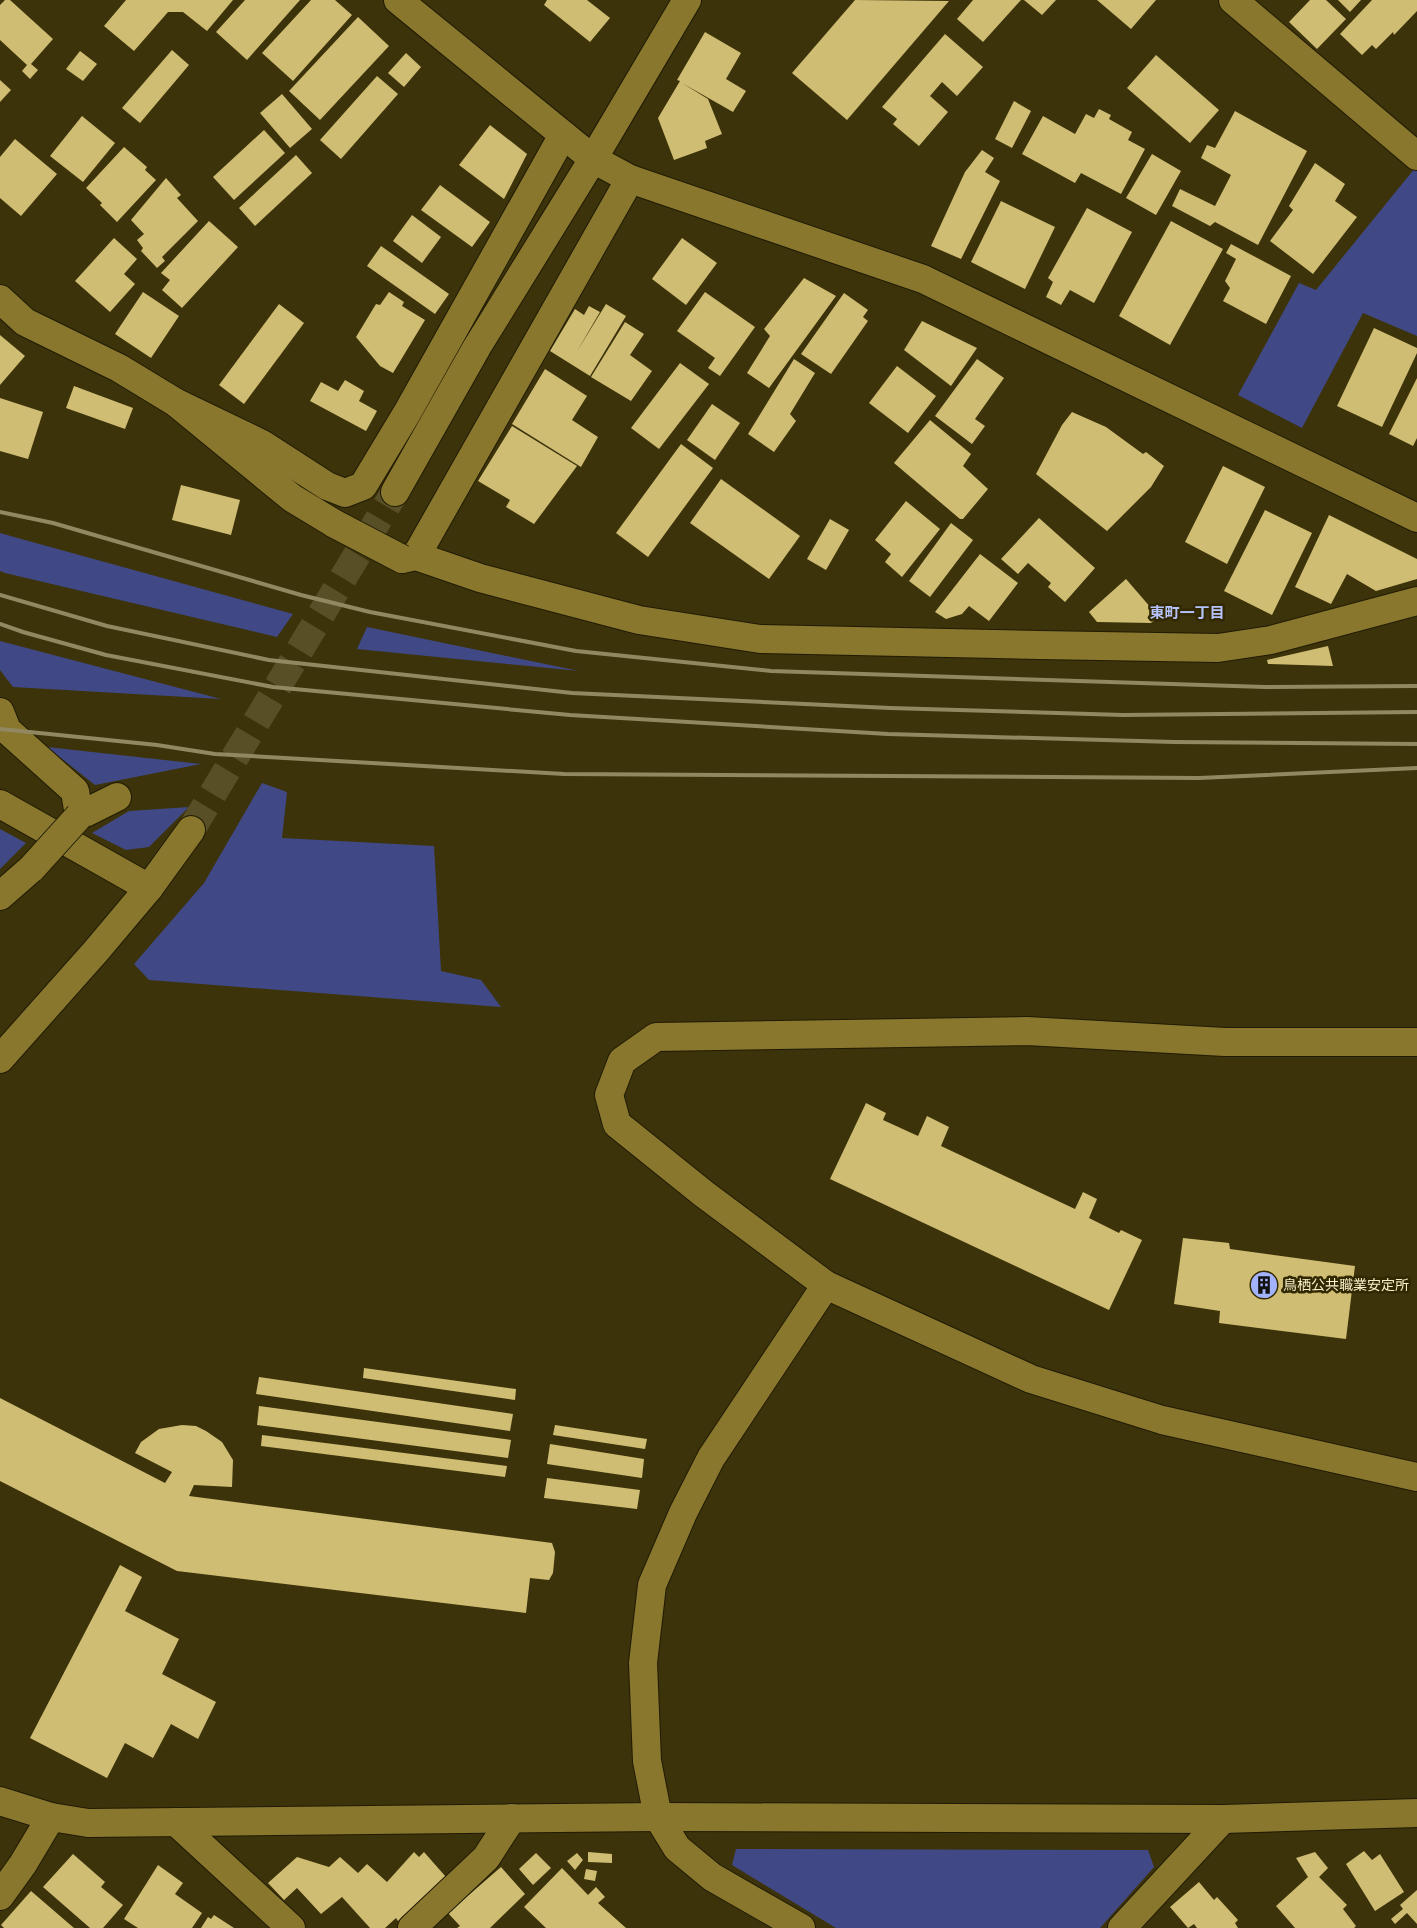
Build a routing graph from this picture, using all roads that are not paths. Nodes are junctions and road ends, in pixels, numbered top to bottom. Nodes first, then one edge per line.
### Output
1 (398, 0) edge
2 (687, 0) edge
3 (1233, 0) edge
4 (563, 135) junction
5 (1417, 156) edge
6 (593, 159) junction
7 (630, 179) junction
8 (0, 299) edge
9 (175, 402) junction
10 (395, 492) tunnel mouth
11 (1417, 518) edge
12 (409, 558) junction
13 (1417, 601) edge
14 (0, 712) edge
15 (117, 797) dead end
16 (0, 804) edge
17 (79, 816) junction
18 (191, 830) tunnel mouth
19 (149, 888) junction
20 (0, 896) edge
21 (1417, 1042) edge
22 (0, 1058) edge
23 (826, 1285) junction
24 (1417, 1477) edge
25 (0, 1801) edge
26 (1417, 1813) edge
27 (658, 1816) junction
28 (51, 1817) junction
29 (512, 1818) junction
30 (1223, 1819) junction
31 (176, 1822) junction
32 (0, 1896) edge
33 (291, 1928) edge
34 (412, 1928) edge
35 (801, 1928) edge
36 (1122, 1928) edge

1 - 4 street
2 - 6 street
3 - 5 street
4 - 6 street
4 - 9 street
6 - 7 street
6 - 10 street
7 - 11 street
7 - 12 street
8 - 9 street
9 - 12 street, bridge
12 - 13 street
14 - 17 street
15 - 17 street
16 - 19 street
17 - 20 street, bridge
18 - 19 street
19 - 22 street
21 - 23 street
23 - 24 street
23 - 27 street
25 - 28 street
26 - 30 street
27 - 29 street
27 - 30 street
27 - 35 street
28 - 31 street
28 - 32 street
29 - 31 street
29 - 34 street
30 - 36 street
31 - 33 street

